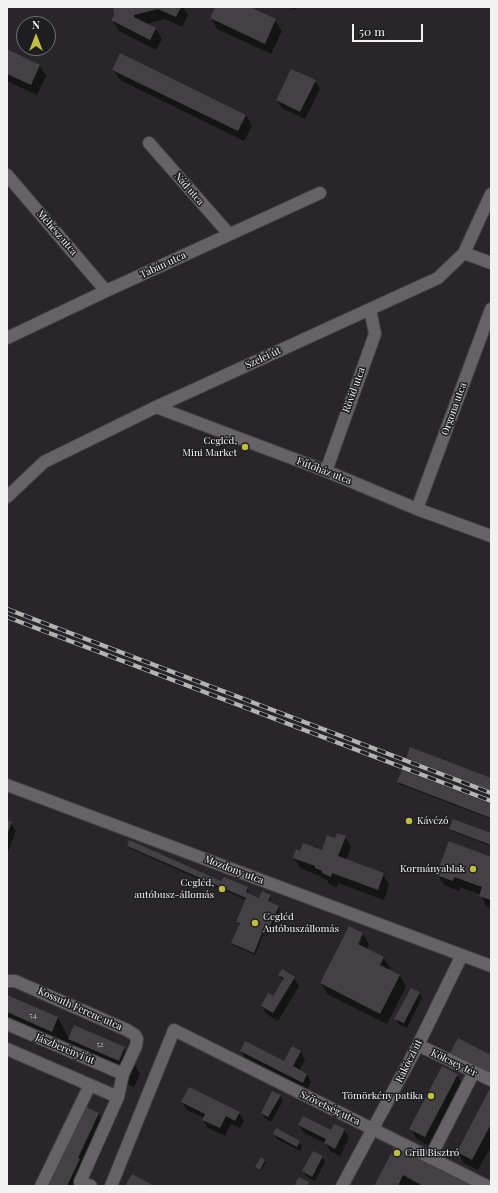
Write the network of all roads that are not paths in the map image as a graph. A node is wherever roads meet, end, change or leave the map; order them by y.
1 (149, 143) dead end
2 (7, 175) edge
3 (320, 193) dead end
4 (491, 194) edge
5 (229, 234) junction
6 (464, 253) junction
7 (491, 263) edge
8 (106, 291) junction
9 (370, 309) junction
10 (491, 309) edge
11 (7, 338) edge
12 (156, 407) junction
13 (326, 471) junction
14 (7, 497) edge
15 (417, 509) junction
16 (491, 536) edge
17 (7, 785) edge
18 (462, 955) junction
19 (491, 966) edge
20 (7, 981) edge
21 (7, 1024) edge
22 (418, 1045) junction
23 (7, 1049) edge
24 (474, 1072) junction
25 (123, 1074) junction
26 (491, 1080) edge
27 (90, 1085) junction
28 (118, 1097) junction
29 (373, 1130) junction
30 (430, 1158) junction
31 (83, 1185) edge
32 (41, 1186) edge
33 (111, 1186) edge
34 (342, 1186) edge
35 (487, 1186) edge

1 - 5 street, Nád utca
2 - 8 street, Méhész utca
3 - 5 street, Tabán utca
4 - 6 street, Szelei út
5 - 8 street, Tabán utca
6 - 7 street
6 - 9 street, Szelei út
8 - 11 street, Tabán utca
9 - 12 street, Szelei út
9 - 13 street, Rövid utca
10 - 15 street, Orgona utca
12 - 13 street, Fűtőház utca
12 - 14 street, Szelei út
13 - 15 street, Fűtőház utca
15 - 16 street, Fűtőház utca
17 - 18 street, Mozdony utca
18 - 19 street
18 - 22 street, Rákóczi út
20 - 25 street, Kossuth Ferenc utca
21 - 25 street, Jászberényi út
22 - 24 street, Kölcsey tér
22 - 29 street, Rákóczi út
23 - 27 street
24 - 26 street, Kölcsey tér
24 - 30 street
25 - 28 street
27 - 28 street
27 - 32 street
28 - 31 street
29 - 30 street, Szövetség utca
29 - 33 street, Szövetség utca
29 - 34 street, Rákóczi út
30 - 35 street, Szövetség utca

